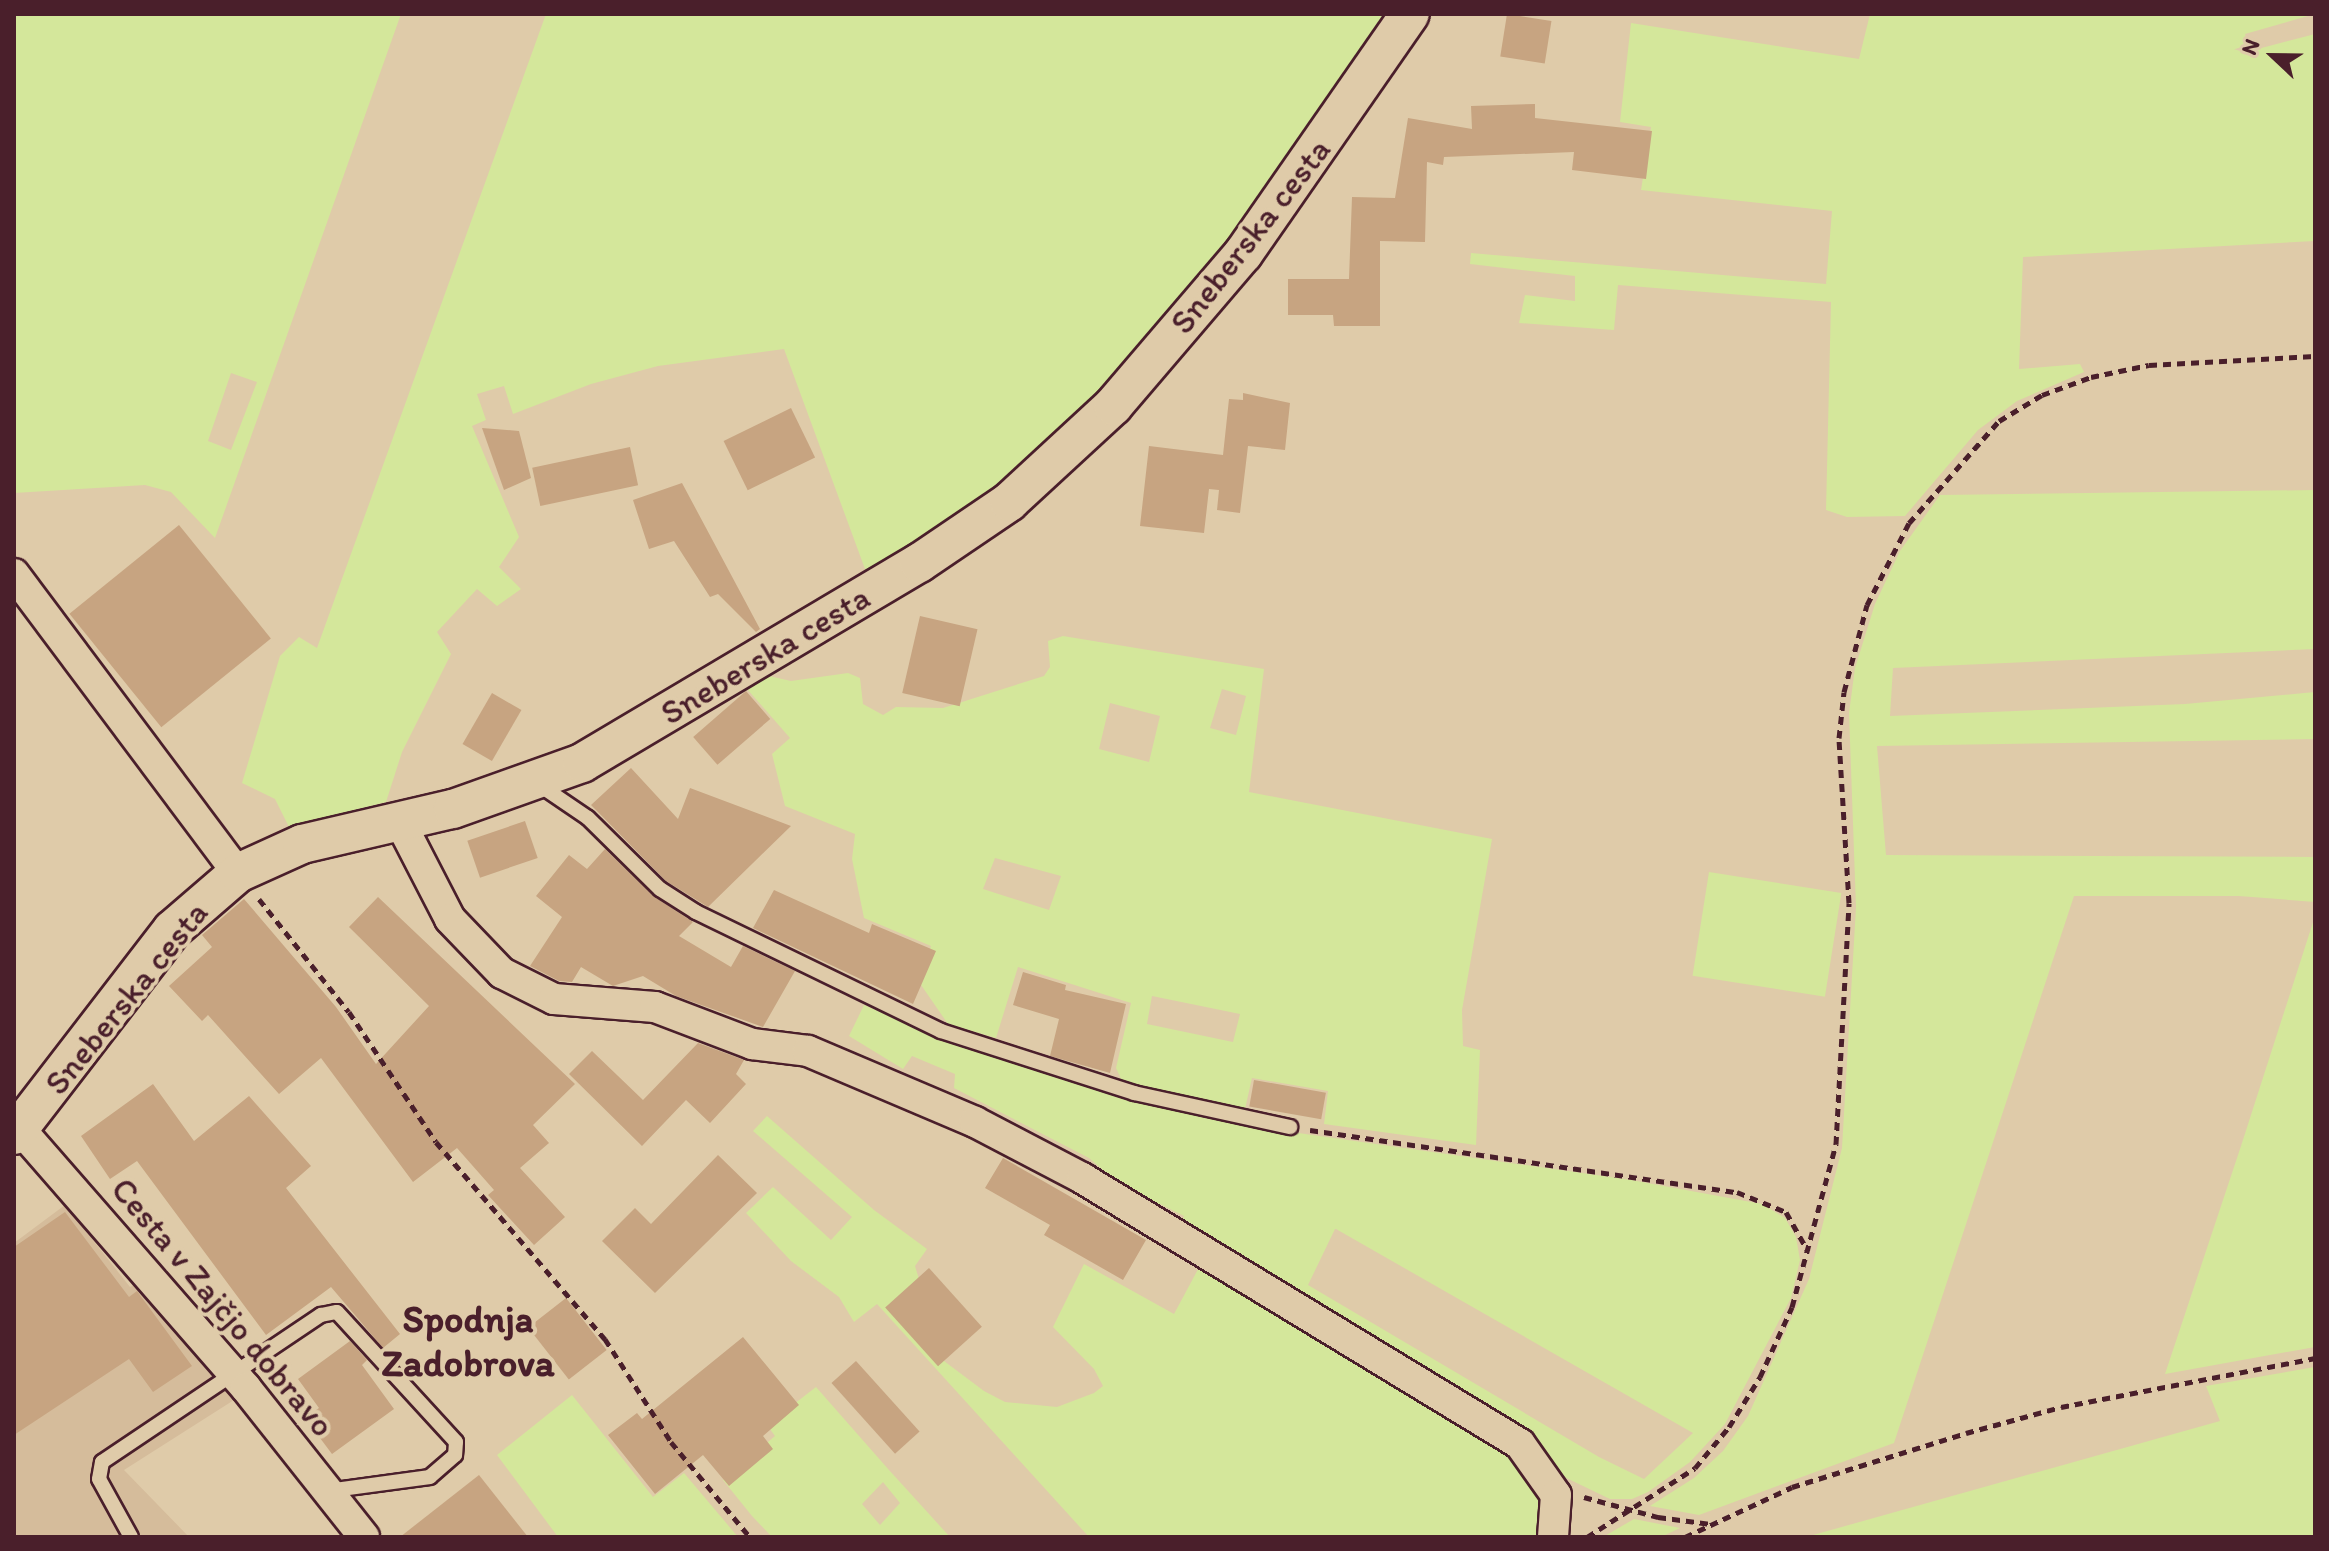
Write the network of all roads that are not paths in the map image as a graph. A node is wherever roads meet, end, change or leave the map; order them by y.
1 (1410, 14) edge
2 (14, 574) edge
3 (536, 783) junction
4 (399, 820) junction
5 (238, 873) junction
6 (1290, 1127) road end
7 (16, 1129) edge
8 (235, 1375) junction
9 (326, 1491) junction
10 (131, 1537) edge
11 (364, 1537) edge
12 (1553, 1537) edge

1 - 3 street, Sneberska cesta
2 - 5 street
3 - 4 street, Sneberska cesta
3 - 6 lane
4 - 5 street, Sneberska cesta
4 - 12 street
5 - 7 street, Sneberska cesta
7 - 8 street, Cesta v Zajčjo dobravo
8 - 9 street, Cesta v Zajčjo dobravo
8 - 9 lane
8 - 10 lane
9 - 11 street, Cesta v Zajčjo dobravo

